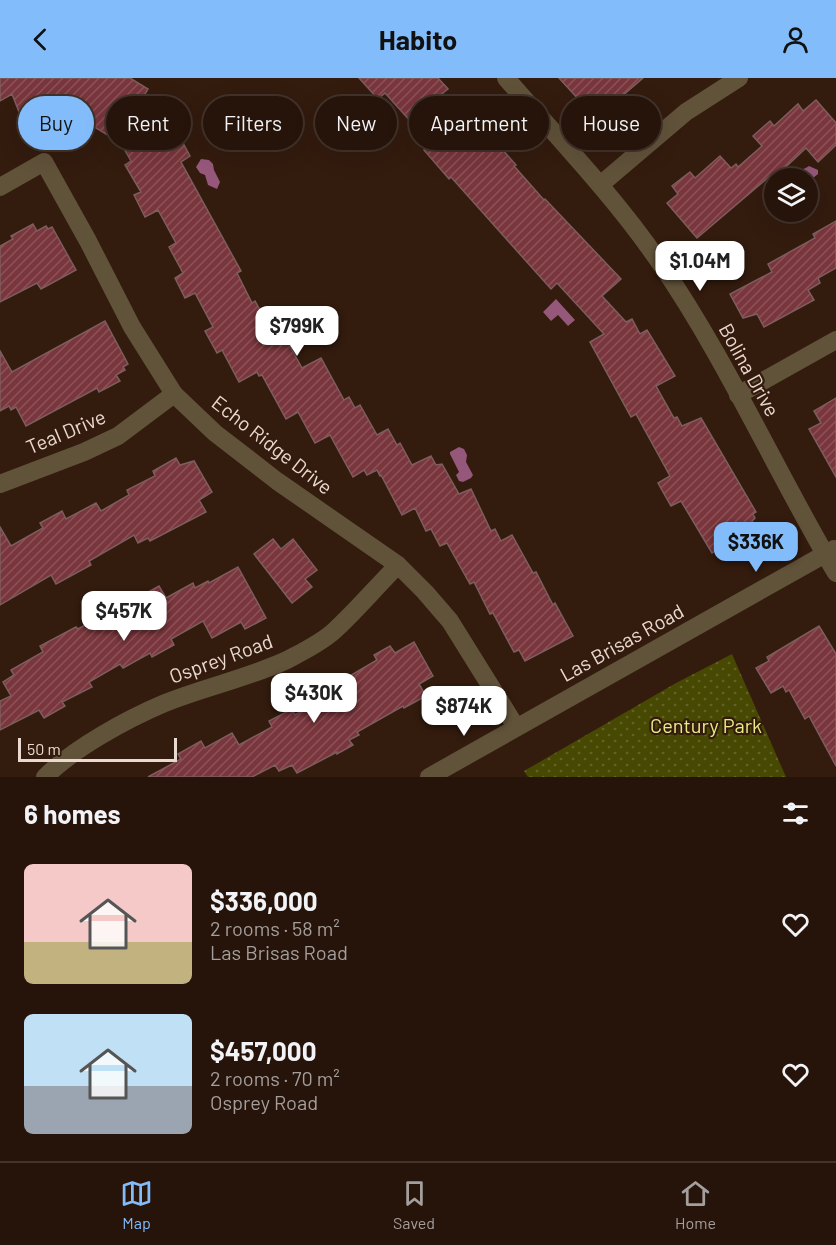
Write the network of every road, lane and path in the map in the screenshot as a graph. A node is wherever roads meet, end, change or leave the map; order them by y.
1 (506, 78) edge
2 (740, 78) edge
3 (600, 185) junction
4 (0, 187) edge
5 (836, 340) edge
6 (174, 394) junction
7 (738, 395) junction
8 (0, 484) edge
9 (831, 551) edge
10 (398, 565) junction
11 (836, 573) edge
12 (516, 727) junction
13 (45, 777) edge
14 (429, 777) edge

1 - 3 street, Bolina Drive
2 - 3 street
3 - 7 street, Bolina Drive
4 - 6 street, Echo Ridge Drive
5 - 7 street
6 - 8 street, Teal Drive
6 - 10 street, Echo Ridge Drive
7 - 9 street, Bolina Drive
9 - 11 street, Bolina Drive
9 - 12 street, Las Brisas Road
10 - 12 street, Echo Ridge Drive
10 - 13 street, Osprey Road
12 - 14 street, Las Brisas Road

